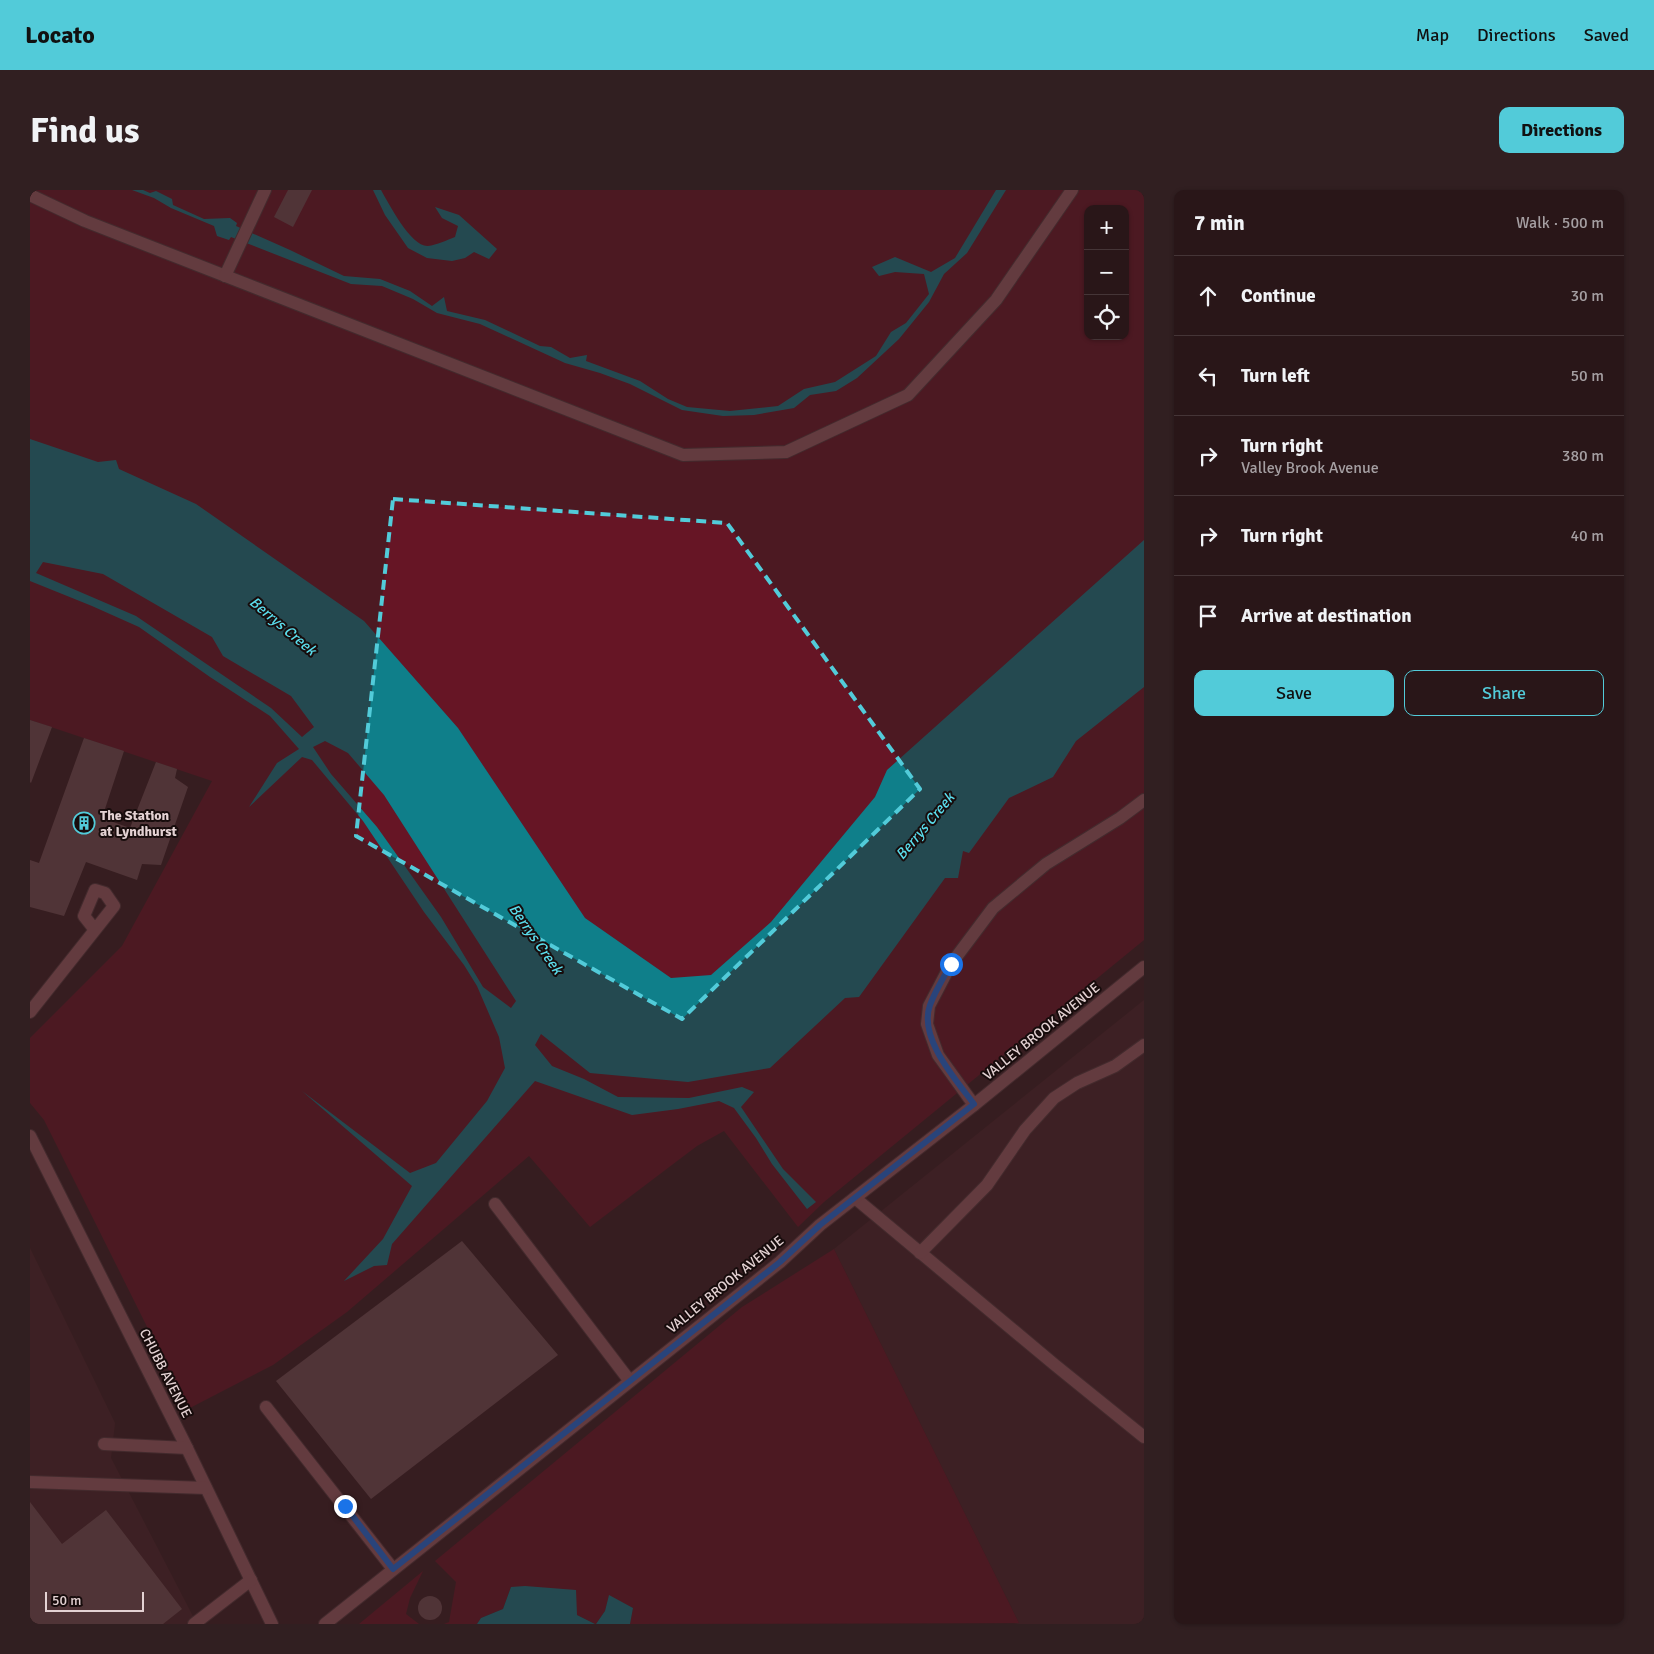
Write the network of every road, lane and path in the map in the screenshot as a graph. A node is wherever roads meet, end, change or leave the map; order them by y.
1 (265, 190) edge
2 (1072, 190) edge
3 (30, 194) edge
4 (224, 276) junction
5 (1144, 800) edge
6 (96, 930) dead end
7 (1144, 968) edge
8 (30, 1012) edge
9 (1144, 1044) edge
10 (974, 1104) junction
11 (30, 1136) edge
12 (855, 1198) junction
13 (494, 1204) dead end
14 (920, 1253) junction
15 (629, 1380) junction
16 (266, 1407) dead end
17 (1144, 1437) edge
18 (104, 1444) dead end
19 (187, 1448) junction
20 (30, 1482) edge
21 (206, 1488) junction
22 (393, 1569) junction
23 (251, 1580) junction
24 (194, 1624) edge
25 (272, 1624) edge
26 (325, 1624) edge

1 - 4 street
2 - 4 street
3 - 4 street
5 - 10 street
6 - 8 street
7 - 10 street, VALLEY BROOK AVENUE
9 - 14 street
10 - 12 street, VALLEY BROOK AVENUE
11 - 19 street, CHUBB AVENUE
12 - 14 street
12 - 15 street, VALLEY BROOK AVENUE
13 - 15 street
14 - 17 street
15 - 22 street, VALLEY BROOK AVENUE
16 - 22 street
18 - 19 street
19 - 21 street, CHUBB AVENUE
20 - 21 street
21 - 23 street, CHUBB AVENUE
22 - 26 street, VALLEY BROOK AVENUE
23 - 24 street
23 - 25 street, CHUBB AVENUE

